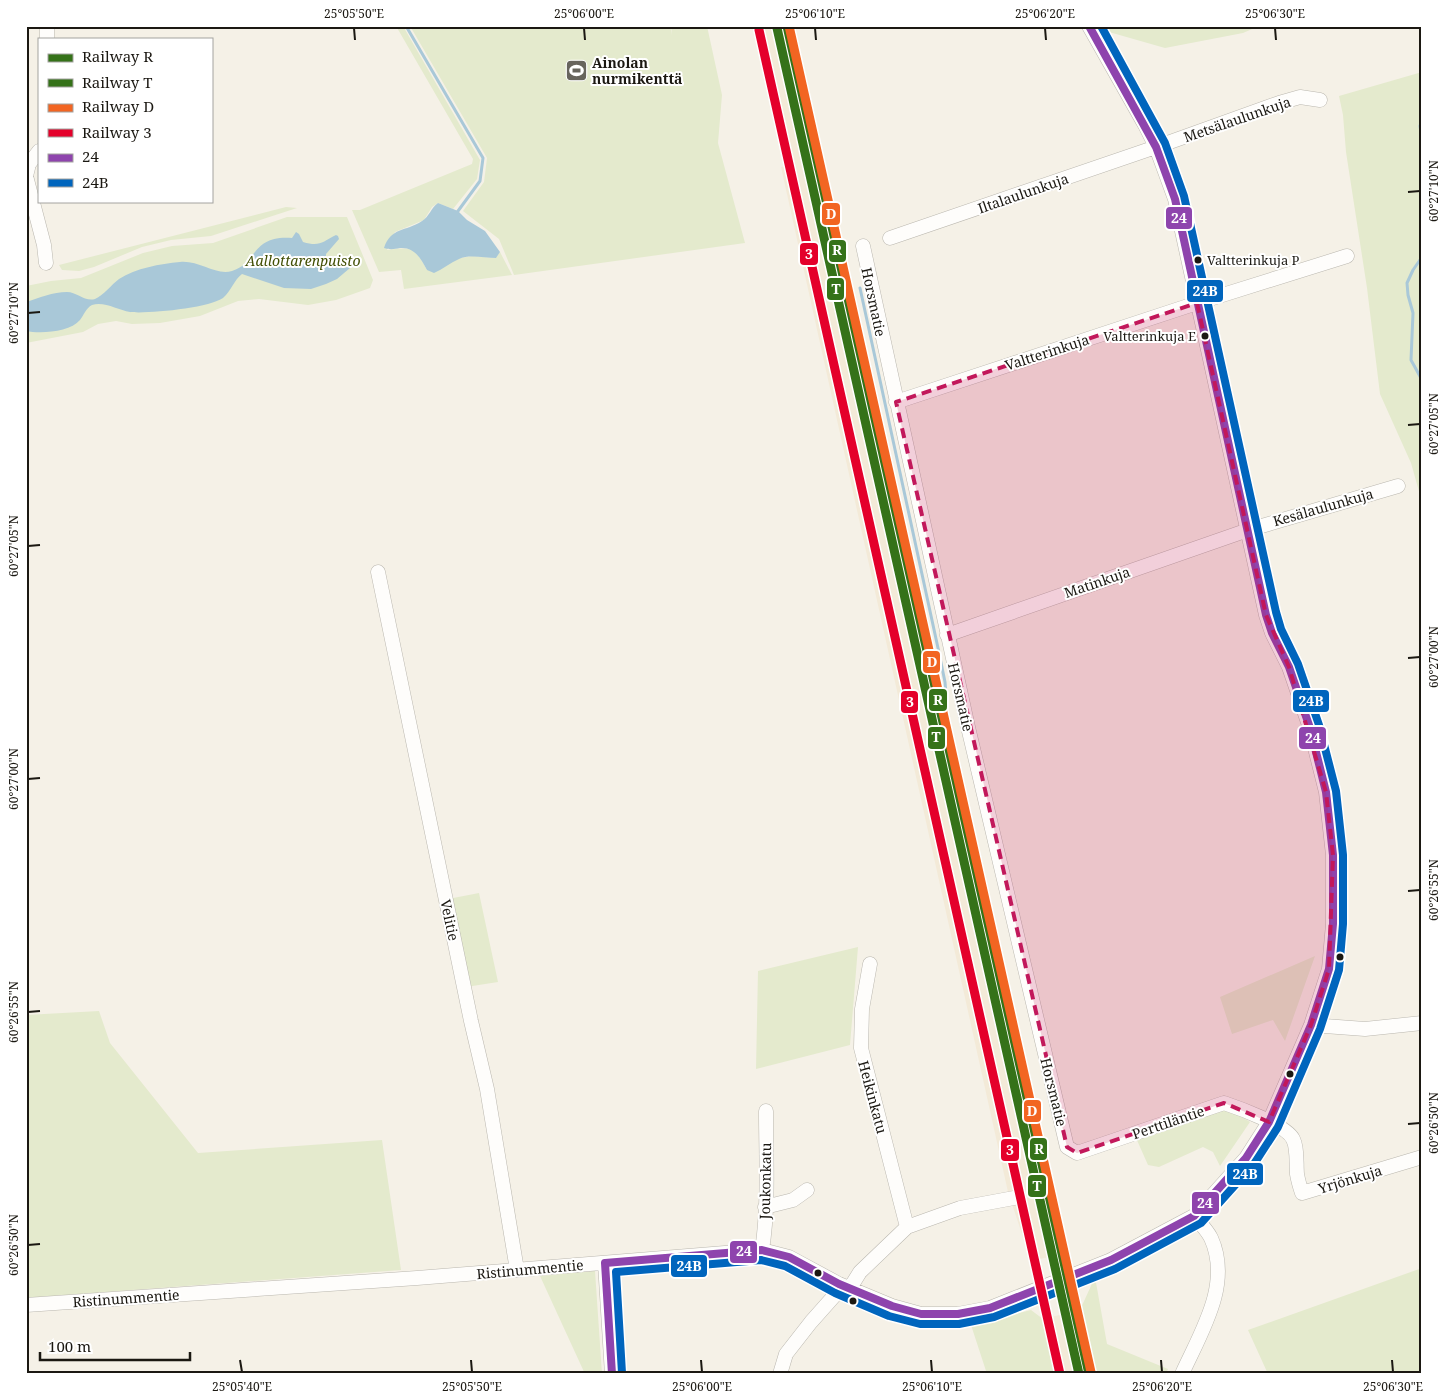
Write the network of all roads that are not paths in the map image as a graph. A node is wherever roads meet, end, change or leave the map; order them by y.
1 (1089, 26) edge
2 (1320, 100) dead end
3 (1156, 147) junction
4 (38, 152) edge
5 (890, 238) dead end
6 (863, 246) dead end
7 (1347, 256) dead end
8 (46, 263) dead end
9 (1197, 303) junction
10 (896, 402) junction
11 (1398, 486) dead end
12 (1248, 530) junction
13 (378, 572) dead end
14 (947, 635) junction
15 (870, 964) dead end
16 (1422, 1024) edge
17 (1311, 1025) junction
18 (766, 1111) dead end
19 (1269, 1122) junction
20 (1067, 1147) joint
21 (1422, 1157) edge
22 (807, 1190) dead end
23 (1014, 1198) dead end
24 (765, 1207) junction
25 (1194, 1216) junction
26 (907, 1227) junction
27 (762, 1250) junction
28 (606, 1263) junction
29 (517, 1270) junction
30 (850, 1288) junction
31 (835, 1295) dead end
32 (26, 1305) edge
33 (612, 1374) edge
34 (780, 1374) edge
35 (1182, 1374) edge

1 - 3 street, Ristinummentie
2 - 3 street, Metsälaulunkuja
3 - 5 street, Iltalaulunkuja
3 - 9 street, Ristinummentie
4 - 8 street
6 - 10 street, Horsmatie
7 - 9 street, Valtterinkuja
9 - 10 street, Valtterinkuja
9 - 12 street, Ristinummentie
10 - 14 street, Horsmatie
11 - 12 street, Kesälaulunkuja
12 - 14 street, Matinkuja
12 - 17 street, Ristinummentie
13 - 29 street, Velitie
14 - 20 street, Horsmatie
15 - 26 street, Heikinkatu
16 - 17 street
17 - 19 street, Ristinummentie
18 - 24 street, Joukonkatu
19 - 20 street, Perttiläntie
19 - 21 street, Yrjönkuja
19 - 25 street, Ristinummentie
22 - 24 street
23 - 26 street
24 - 27 street, Joukonkatu
25 - 30 street, Ristinummentie
25 - 35 street
26 - 30 street
27 - 28 street, Ristinummentie
27 - 30 street, Ristinummentie
28 - 29 street, Ristinummentie
28 - 33 street
29 - 32 street, Ristinummentie
31 - 34 street

